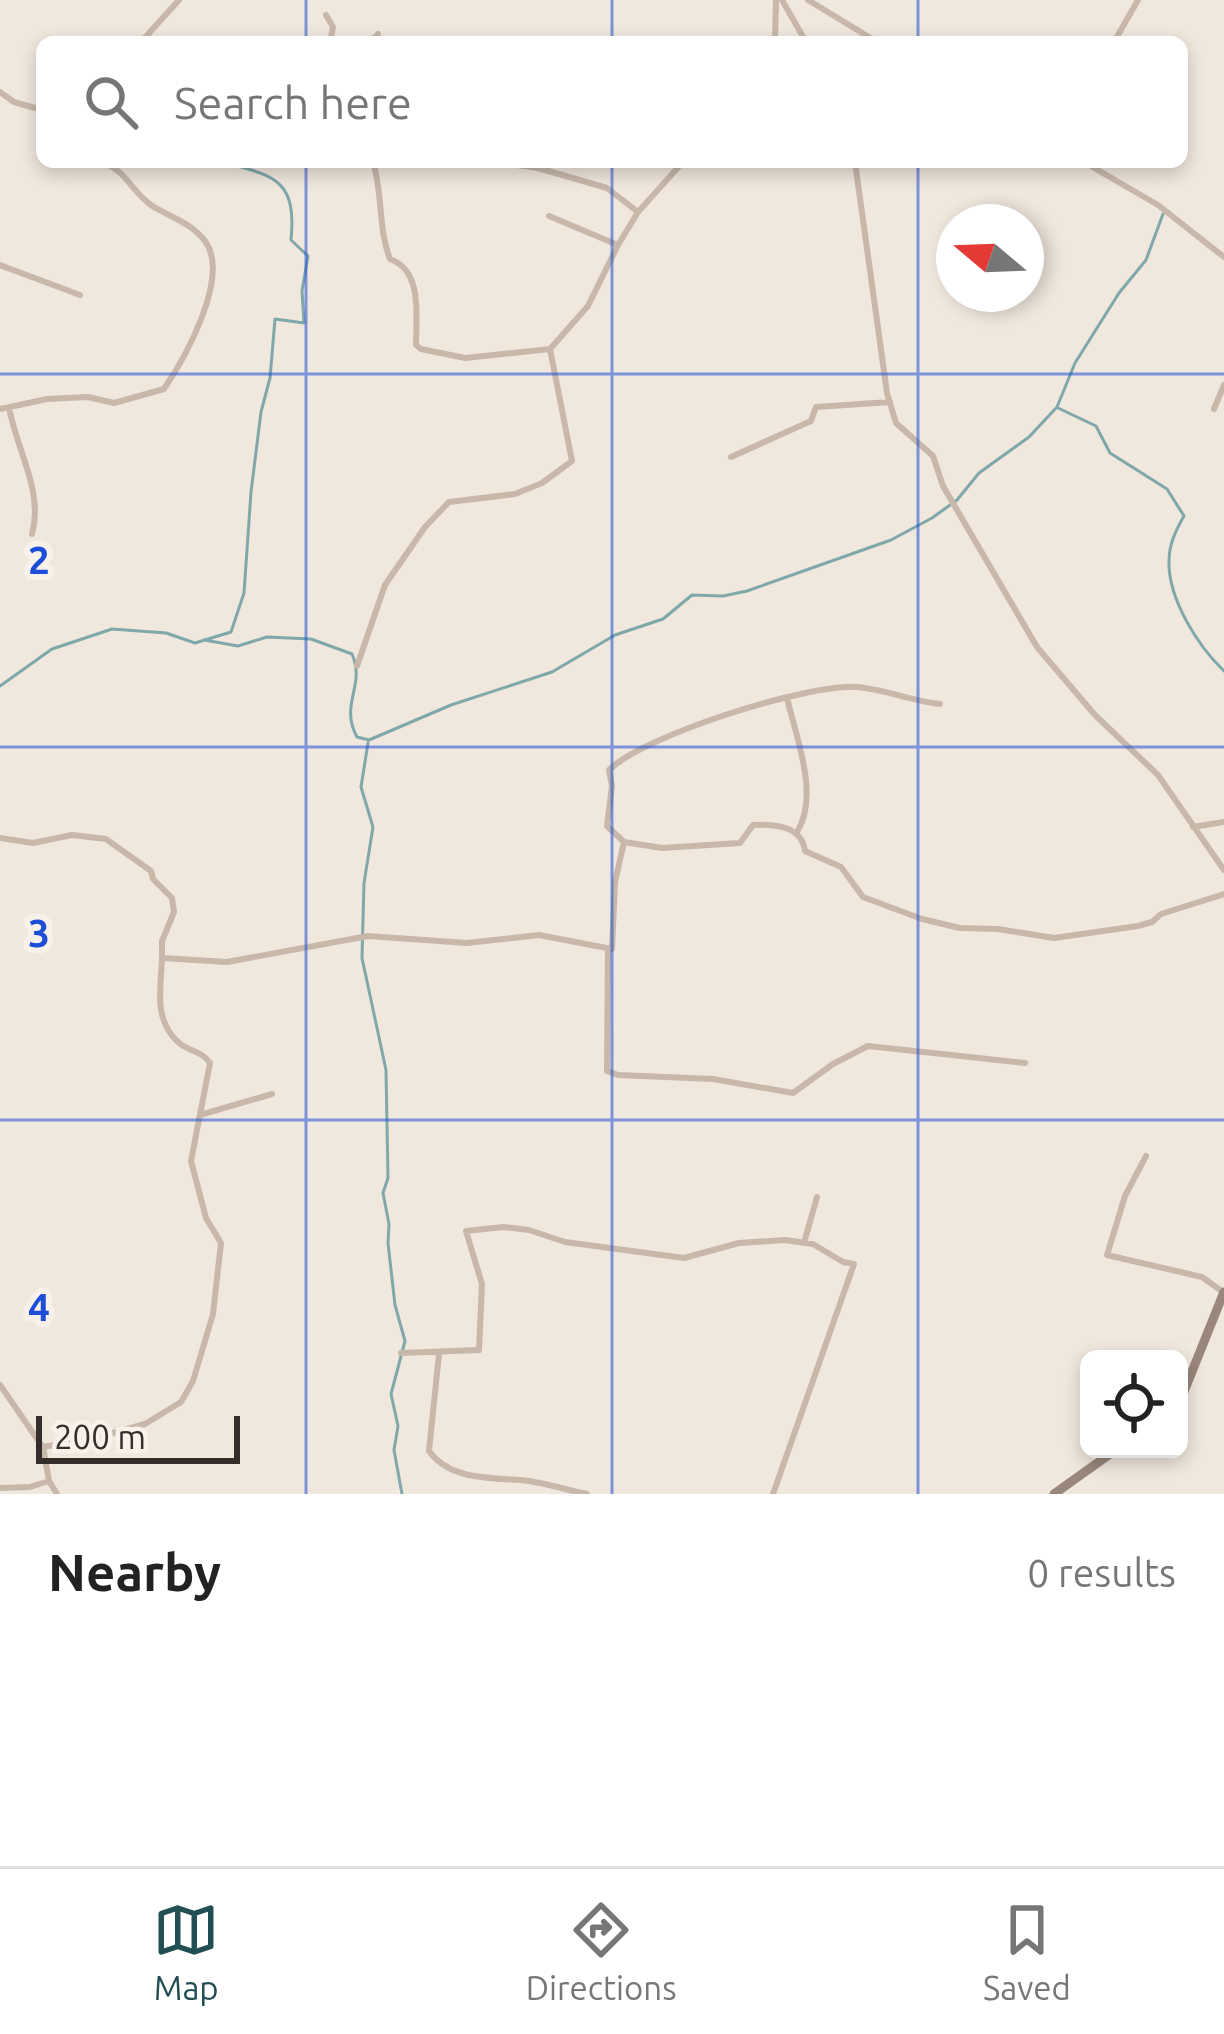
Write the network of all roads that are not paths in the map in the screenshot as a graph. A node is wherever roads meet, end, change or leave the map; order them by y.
1 (179, 0) edge
2 (779, 0) edge
3 (808, 0) edge
4 (1138, 0) edge
5 (326, 15) dead end
6 (146, 36) edge
7 (331, 36) edge
8 (776, 36) edge
9 (802, 36) edge
10 (868, 36) edge
11 (1117, 36) edge
12 (0, 92) edge
13 (36, 107) edge
14 (117, 168) edge
15 (375, 168) edge
16 (530, 168) edge
17 (678, 168) edge
18 (857, 168) edge
19 (1094, 168) edge
20 (638, 212) junction
21 (549, 216) dead end
22 (618, 244) junction
23 (1224, 256) edge
24 (0, 266) edge
25 (80, 295) dead end
26 (550, 349) junction
27 (1224, 385) edge
28 (890, 402) junction
29 (4, 408) edge
30 (1214, 409) dead end
31 (731, 457) dead end
32 (32, 534) dead end
33 (357, 666) dead end
34 (788, 698) junction
35 (940, 704) dead end
36 (1224, 822) edge
37 (1193, 827) junction
38 (797, 832) junction
39 (0, 838) edge
40 (624, 842) junction
41 (1224, 870) edge
42 (1224, 894) edge
43 (608, 949) junction
44 (162, 958) junction
45 (1025, 1063) dead end
46 (272, 1094) dead end
47 (200, 1115) junction
48 (1146, 1156) dead end
49 (817, 1197) dead end
50 (804, 1243) junction
51 (1224, 1292) edge
52 (401, 1353) dead end
53 (439, 1354) junction
54 (1188, 1382) edge
55 (0, 1385) edge
56 (43, 1447) junction
57 (1104, 1458) edge
58 (49, 1481) junction
59 (0, 1488) edge
60 (56, 1494) edge
61 (587, 1494) edge
62 (773, 1494) edge
63 (1054, 1494) edge

1 - 6 street
2 - 8 street
2 - 9 street
3 - 10 street
4 - 11 street
5 - 7 street
12 - 13 street
14 - 29 street
15 - 26 street
16 - 20 street
17 - 20 street
18 - 28 street
19 - 23 street
20 - 22 street
21 - 22 street
22 - 26 street
24 - 25 street
26 - 33 street
27 - 30 street
28 - 31 street
28 - 37 street
29 - 32 street
34 - 35 street
34 - 38 street
34 - 40 street
36 - 37 street
37 - 41 street
38 - 40 street
38 - 42 street
39 - 44 street
40 - 43 street
43 - 44 street
43 - 45 street
44 - 47 street
46 - 47 street
47 - 56 street
48 - 51 street
49 - 50 street
50 - 53 street
50 - 62 street
51 - 54 main road
52 - 53 street
53 - 61 street
55 - 56 street
56 - 58 street
57 - 63 main road
58 - 59 street
58 - 60 street

